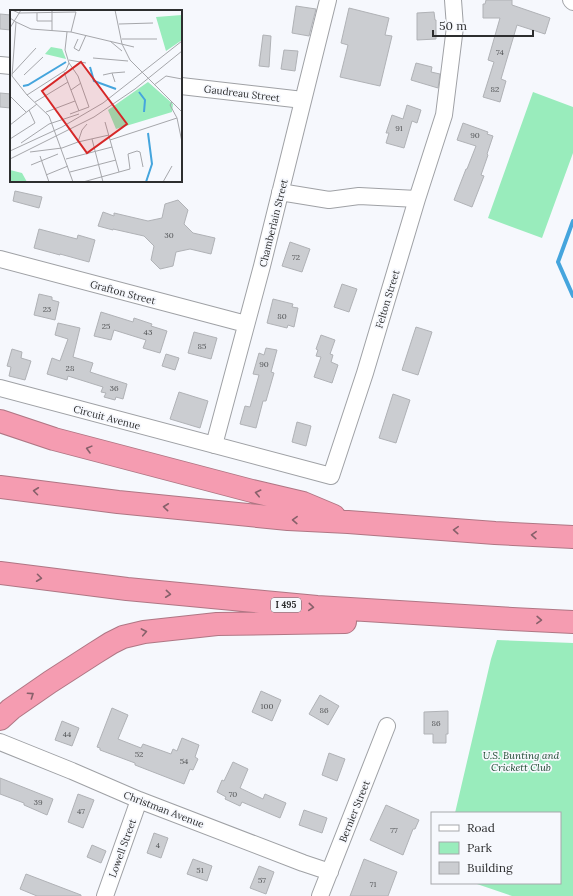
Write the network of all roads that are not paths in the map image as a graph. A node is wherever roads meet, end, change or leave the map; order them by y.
1 (328, 0) edge
2 (453, 0) edge
3 (571, 0) edge
4 (573, 2) edge
5 (0, 65) edge
6 (10, 66) edge
7 (182, 86) edge
8 (303, 100) junction
9 (280, 192) junction
10 (417, 199) junction
11 (0, 259) edge
12 (246, 324) junction
13 (0, 388) edge
14 (0, 421) edge
15 (214, 445) junction
16 (0, 487) edge
17 (348, 522) junction
18 (573, 537) edge
19 (0, 573) edge
20 (512, 619) junction
21 (573, 622) edge
22 (0, 719) edge
23 (387, 726) dead end
24 (0, 742) edge
25 (139, 800) junction
26 (330, 872) junction
27 (105, 896) edge
28 (320, 896) edge

1 - 8 street, Chamberlain Street
2 - 10 street, Felton Street
3 - 4 street
5 - 6 street
7 - 8 street, Gaudreau Street
8 - 9 street, Chamberlain Street
9 - 10 street
9 - 12 street, Chamberlain Street
10 - 15 street, Felton Street
11 - 12 street, Grafton Street
12 - 15 street, Chamberlain Street
13 - 15 street, Circuit Avenue
17 -> 14 highway
17 -> 16 highway
18 -> 17 highway
19 -> 20 highway, I 495
20 -> 21 highway, I 495
22 -> 20 highway
23 - 26 street, Bernier Street
24 - 25 street, Christman Avenue
25 - 26 street, Christman Avenue
25 - 27 street, Lowell Street
26 - 28 street, Bernier Street

